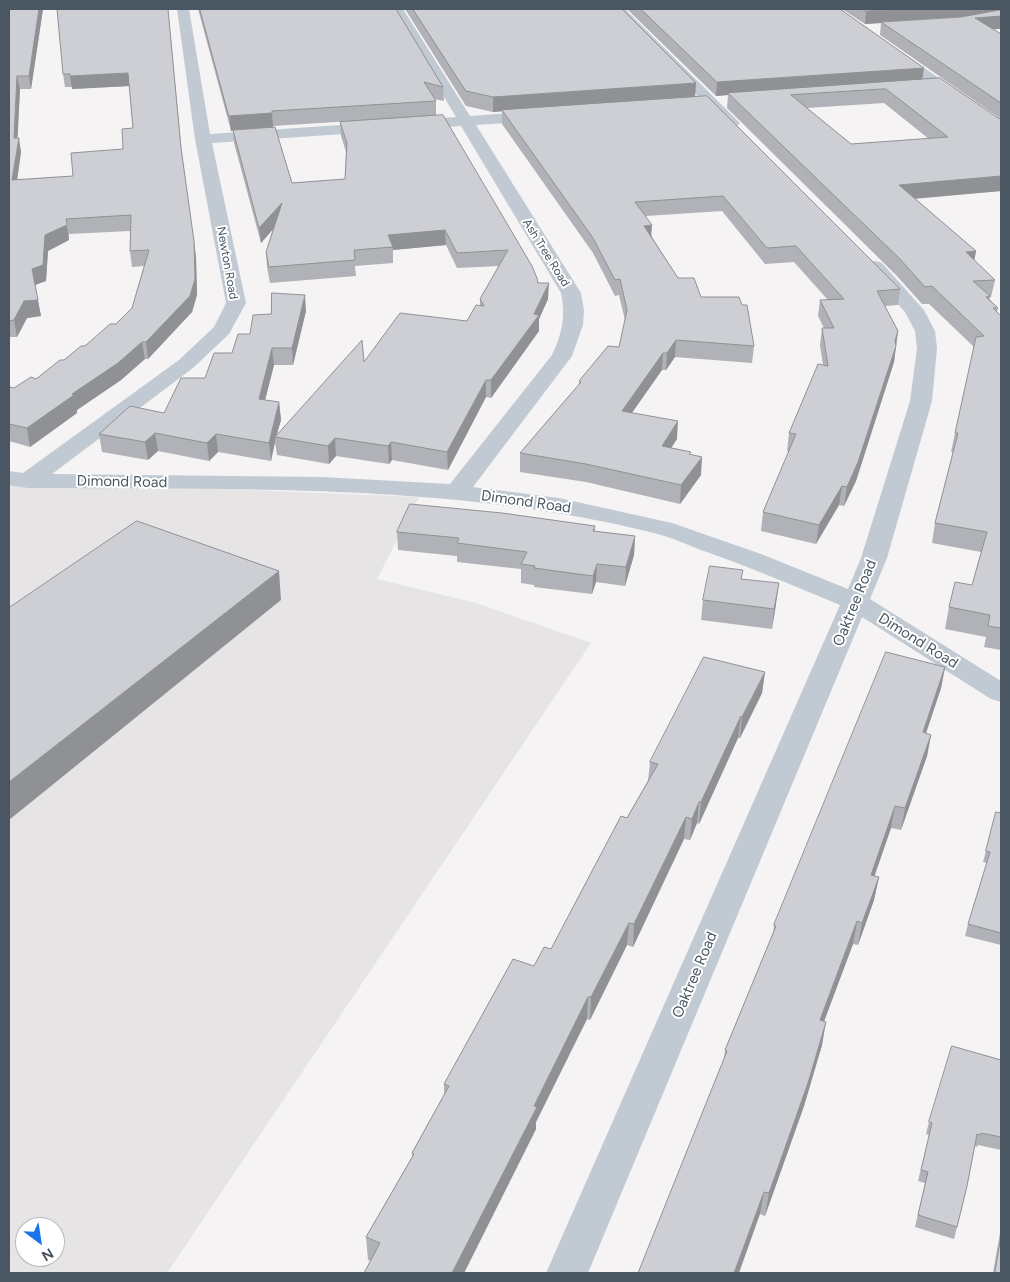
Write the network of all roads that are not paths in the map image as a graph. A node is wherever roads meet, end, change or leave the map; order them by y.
1 (183, 9) edge
2 (397, 9) edge
3 (618, 9) edge
4 (831, 9) edge
5 (882, 29) edge
6 (863, 30) junction
7 (940, 86) junction
8 (920, 88) edge
9 (551, 115) edge
10 (464, 121) junction
11 (1001, 128) edge
12 (747, 138) edge
13 (203, 139) junction
14 (861, 253) edge
15 (18, 480) edge
16 (457, 492) junction
17 (856, 602) junction
18 (1001, 693) edge
19 (567, 1273) edge

1 - 13 street, Newton Road
2 - 10 street, Ash Tree Road
3 - 12 street
4 - 6 street
5 - 6 street
6 - 7 street
7 - 8 street
7 - 11 street
9 - 10 street
10 - 13 street
10 - 16 street, Ash Tree Road
13 - 15 street, Newton Road
14 - 17 street, Oaktree Road
15 - 16 street, Dimond Road
16 - 17 street, Dimond Road
17 - 18 street, Dimond Road
17 - 19 street, Oaktree Road

